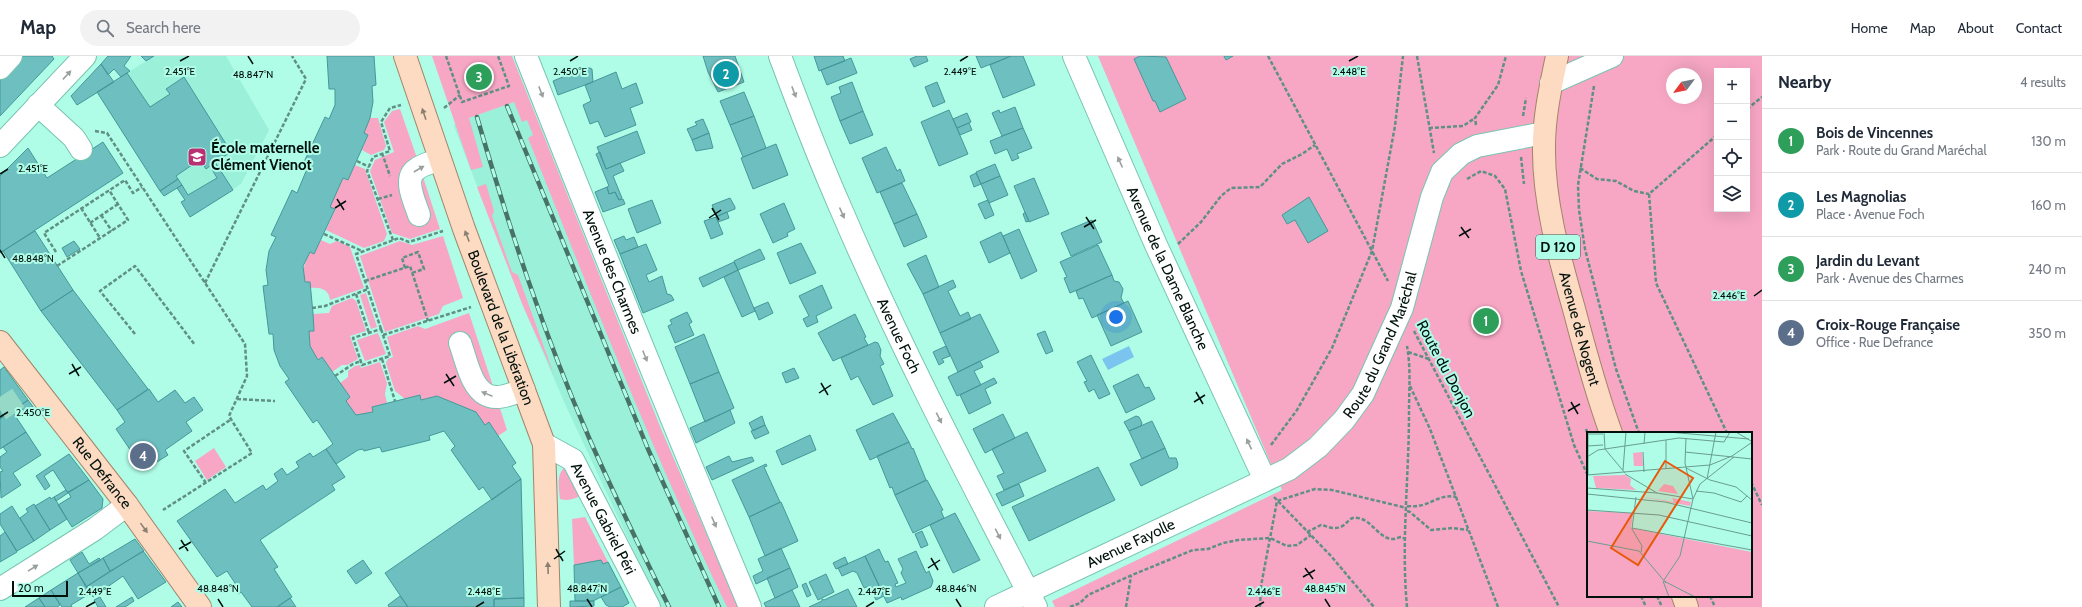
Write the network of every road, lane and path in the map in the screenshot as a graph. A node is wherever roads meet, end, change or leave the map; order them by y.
1 (11, 56) edge
2 (85, 56) edge
3 (292, 56) edge
4 (405, 56) edge
5 (446, 56) edge
6 (498, 56) edge
7 (526, 56) edge
8 (780, 56) edge
9 (1074, 56) edge
10 (1268, 56) edge
11 (1403, 56) edge
12 (1417, 56) edge
13 (1506, 56) edge
14 (1557, 56) edge
15 (1606, 59) edge
16 (0, 68) edge
17 (1551, 83) junction
18 (460, 95) junction
19 (1762, 97) edge
20 (403, 105) dead end
21 (38, 106) junction
22 (1750, 107) edge
23 (442, 110) dead end
24 (1475, 118) junction
25 (1429, 128) junction
26 (1476, 130) dead end
27 (1544, 133) junction
28 (1714, 138) edge
29 (86, 140) joint
30 (1315, 145) junction
31 (0, 146) edge
32 (440, 160) junction
33 (357, 161) dead end
34 (369, 167) junction
35 (1580, 168) junction
36 (1442, 172) junction
37 (1464, 182) dead end
38 (142, 187) junction
39 (109, 190) junction
40 (1649, 194) junction
41 (118, 204) junction
42 (81, 208) junction
43 (102, 215) junction
44 (419, 215) dead end
45 (90, 223) junction
46 (112, 231) junction
47 (442, 232) dead end
48 (324, 234) dead end
49 (100, 238) junction
50 (393, 240) junction
51 (1176, 246) dead end
52 (363, 251) junction
53 (1372, 251) junction
54 (56, 252) dead end
55 (57, 266) dead end
56 (405, 268) junction
57 (412, 273) junction
58 (365, 281) junction
59 (205, 284) junction
60 (368, 289) junction
61 (356, 294) junction
62 (312, 308) dead end
63 (471, 308) dead end
64 (1402, 308) junction
65 (428, 320) junction
66 (381, 329) junction
67 (369, 333) junction
68 (135, 334) dead end
69 (383, 335) junction
70 (0, 342) edge
71 (460, 342) dead end
72 (195, 345) dead end
73 (1408, 352) dead end
74 (382, 359) junction
75 (1429, 359) junction
76 (361, 361) junction
77 (335, 376) dead end
78 (524, 390) junction
79 (237, 399) junction
80 (275, 401) dead end
81 (395, 401) dead end
82 (230, 420) junction
83 (1611, 432) edge
84 (1640, 432) edge
85 (1727, 432) edge
86 (544, 444) junction
87 (1267, 447) dead end
88 (1587, 474) edge
89 (1265, 480) junction
90 (206, 483) junction
91 (1752, 484) edge
92 (1456, 497) junction
93 (1277, 501) junction
94 (127, 505) junction
95 (1762, 505) edge
96 (1407, 508) junction
97 (163, 510) dead end
98 (1468, 530) junction
99 (1307, 532) junction
100 (1311, 535) junction
101 (1270, 538) junction
102 (1406, 539) junction
103 (1132, 575) junction
104 (0, 589) edge
105 (1642, 597) edge
106 (1657, 597) edge
107 (1683, 597) edge
108 (1710, 597) edge
109 (1032, 599) edge
110 (200, 607) edge
111 (549, 607) edge
112 (649, 607) edge
113 (750, 607) edge
114 (996, 607) edge
115 (1070, 607) edge
116 (1126, 607) edge
117 (1260, 607) edge
118 (1374, 607) edge
119 (1407, 607) edge
120 (1498, 607) edge
121 (1559, 607) edge
122 (1646, 607) edge
123 (1662, 607) edge
124 (1688, 607) edge
125 (1715, 607) edge

1 - 16 street
21 -> 2 street
3 - 59 path
32 -> 4 main road, Boulevard de la Libération
5 - 18 path
6 - 18 path
7 -> 113 street, Avenue des Charmes
8 -> 109 street, Avenue Foch
89 -> 9 street, Avenue de la Dame Blanche
10 - 30 path, Route du Donjon
11 - 53 path
12 - 25 path
13 - 24 path
14 - 17 main road, Avenue de Nogent / D 120
15 - 17 street
15 - 35 path
17 - 27 main road, Avenue de Nogent / D 120
18 - 23 path
19 - 22 path
20 - 34 path
21 - 29 street
21 - 31 street
24 - 25 path
24 - 26 path
25 - 36 path
27 - 36 street, Route du Grand Maréchal
27 - 83 main road, Avenue de Nogent / D 120
28 - 40 path
29 - 38 path
30 - 51 path
30 - 53 path, Route du Donjon
44 -> 32 street
78 -> 32 main road, Boulevard de la Libération
33 - 34 path
34 - 50 path
35 - 40 path
35 - 84 path
36 - 64 street, Route du Grand Maréchal
37 - 88 path
38 - 39 path
38 - 59 path
39 - 41 path
39 - 42 path
40 - 85 path
41 - 43 path
41 - 46 path
42 - 45 path
42 - 54 path
43 - 45 path
43 - 46 path
45 - 49 path
46 - 49 path
47 - 50 path
48 - 52 path
49 - 55 path
50 - 52 path
52 - 58 path
53 - 64 path, Route du Donjon
53 - 87 path
56 - 57 path
56 - 57 path
56 - 58 path
57 - 65 path
58 - 60 path
59 - 79 path
60 - 61 path
60 - 66 path
61 - 62 path
61 - 67 path
63 - 65 path
64 - 75 path, Route du Donjon
64 - 89 street, Route du Grand Maréchal
65 - 69 path
66 - 67 path
66 - 69 path
67 - 76 path
68 - 72 path
69 - 74 path
70 - 94 main road, Rue Defrance
78 -> 71 street
73 - 75 path
74 - 76 path
74 - 81 path
75 - 121 path, Route du Donjon
76 - 77 path
78 - 86 main road, Boulevard de la Libération
79 - 80 path
79 - 82 path
82 - 90 path
82 - 90 path
111 -> 86 main road, Boulevard de la Libération
86 - 112 street, Avenue Gabriel Péri
89 - 93 path
89 - 109 street, Avenue Fayolle
90 - 97 path
91 - 95 path
92 - 96 path
92 - 96 path
92 - 98 path
93 - 96 path
93 - 99 path
93 - 101 path
104 -> 94 street
94 -> 110 main road, Rue Defrance
96 - 98 path
96 - 102 path
98 - 120 path
99 - 100 path
99 - 102 path
100 - 101 path
100 - 118 path
101 - 103 path
101 - 117 path
102 - 119 path
103 - 115 path
103 - 116 path
105 - 122 path
106 - 123 path
107 - 124 main road
108 - 125 path
109 - 114 street, Avenue Fayolle

